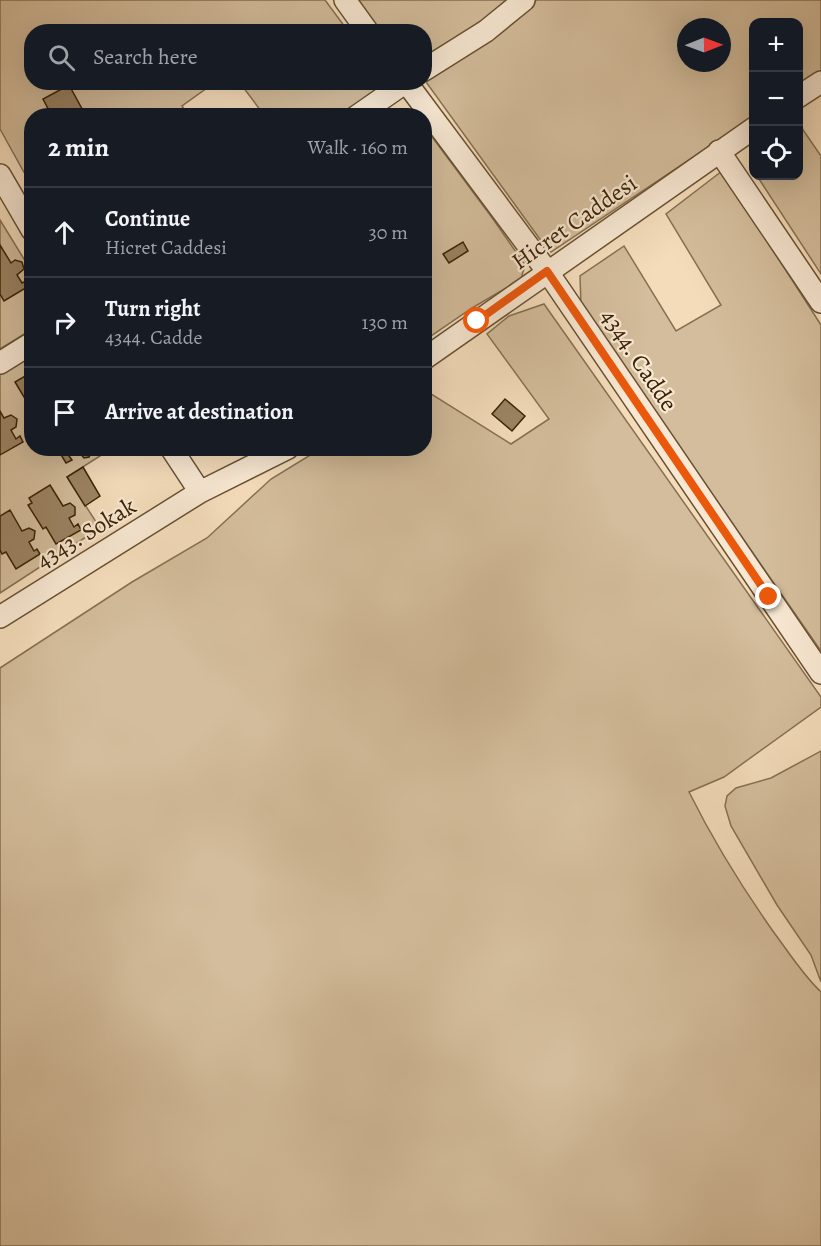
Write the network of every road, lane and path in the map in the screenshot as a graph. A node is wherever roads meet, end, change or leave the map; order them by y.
1 (345, 0) edge
2 (524, 0) edge
3 (362, 24) edge
4 (432, 65) edge
5 (821, 82) edge
6 (394, 90) edge
7 (412, 90) edge
8 (803, 94) edge
9 (369, 108) edge
10 (425, 108) edge
11 (432, 117) edge
12 (749, 131) edge
13 (719, 151) junction
14 (0, 175) edge
15 (24, 216) edge
16 (547, 271) junction
17 (821, 302) edge
18 (24, 348) edge
19 (432, 353) edge
20 (0, 363) edge
21 (176, 456) edge
22 (272, 456) edge
23 (200, 492) junction
24 (0, 617) edge
25 (821, 673) edge

1 - 3 street
2 - 4 street
5 - 8 street
6 - 9 street
7 - 10 street, 4344. Cadde
11 - 16 street, 4344. Cadde
12 - 13 street, Hicret Caddesi
13 - 16 street, Hicret Caddesi
13 - 17 street
14 - 15 street
16 - 19 street, Hicret Caddesi
16 - 25 street, 4344. Cadde
18 - 20 street
21 - 23 street
22 - 23 street
23 - 24 street, 4343. Sokak

